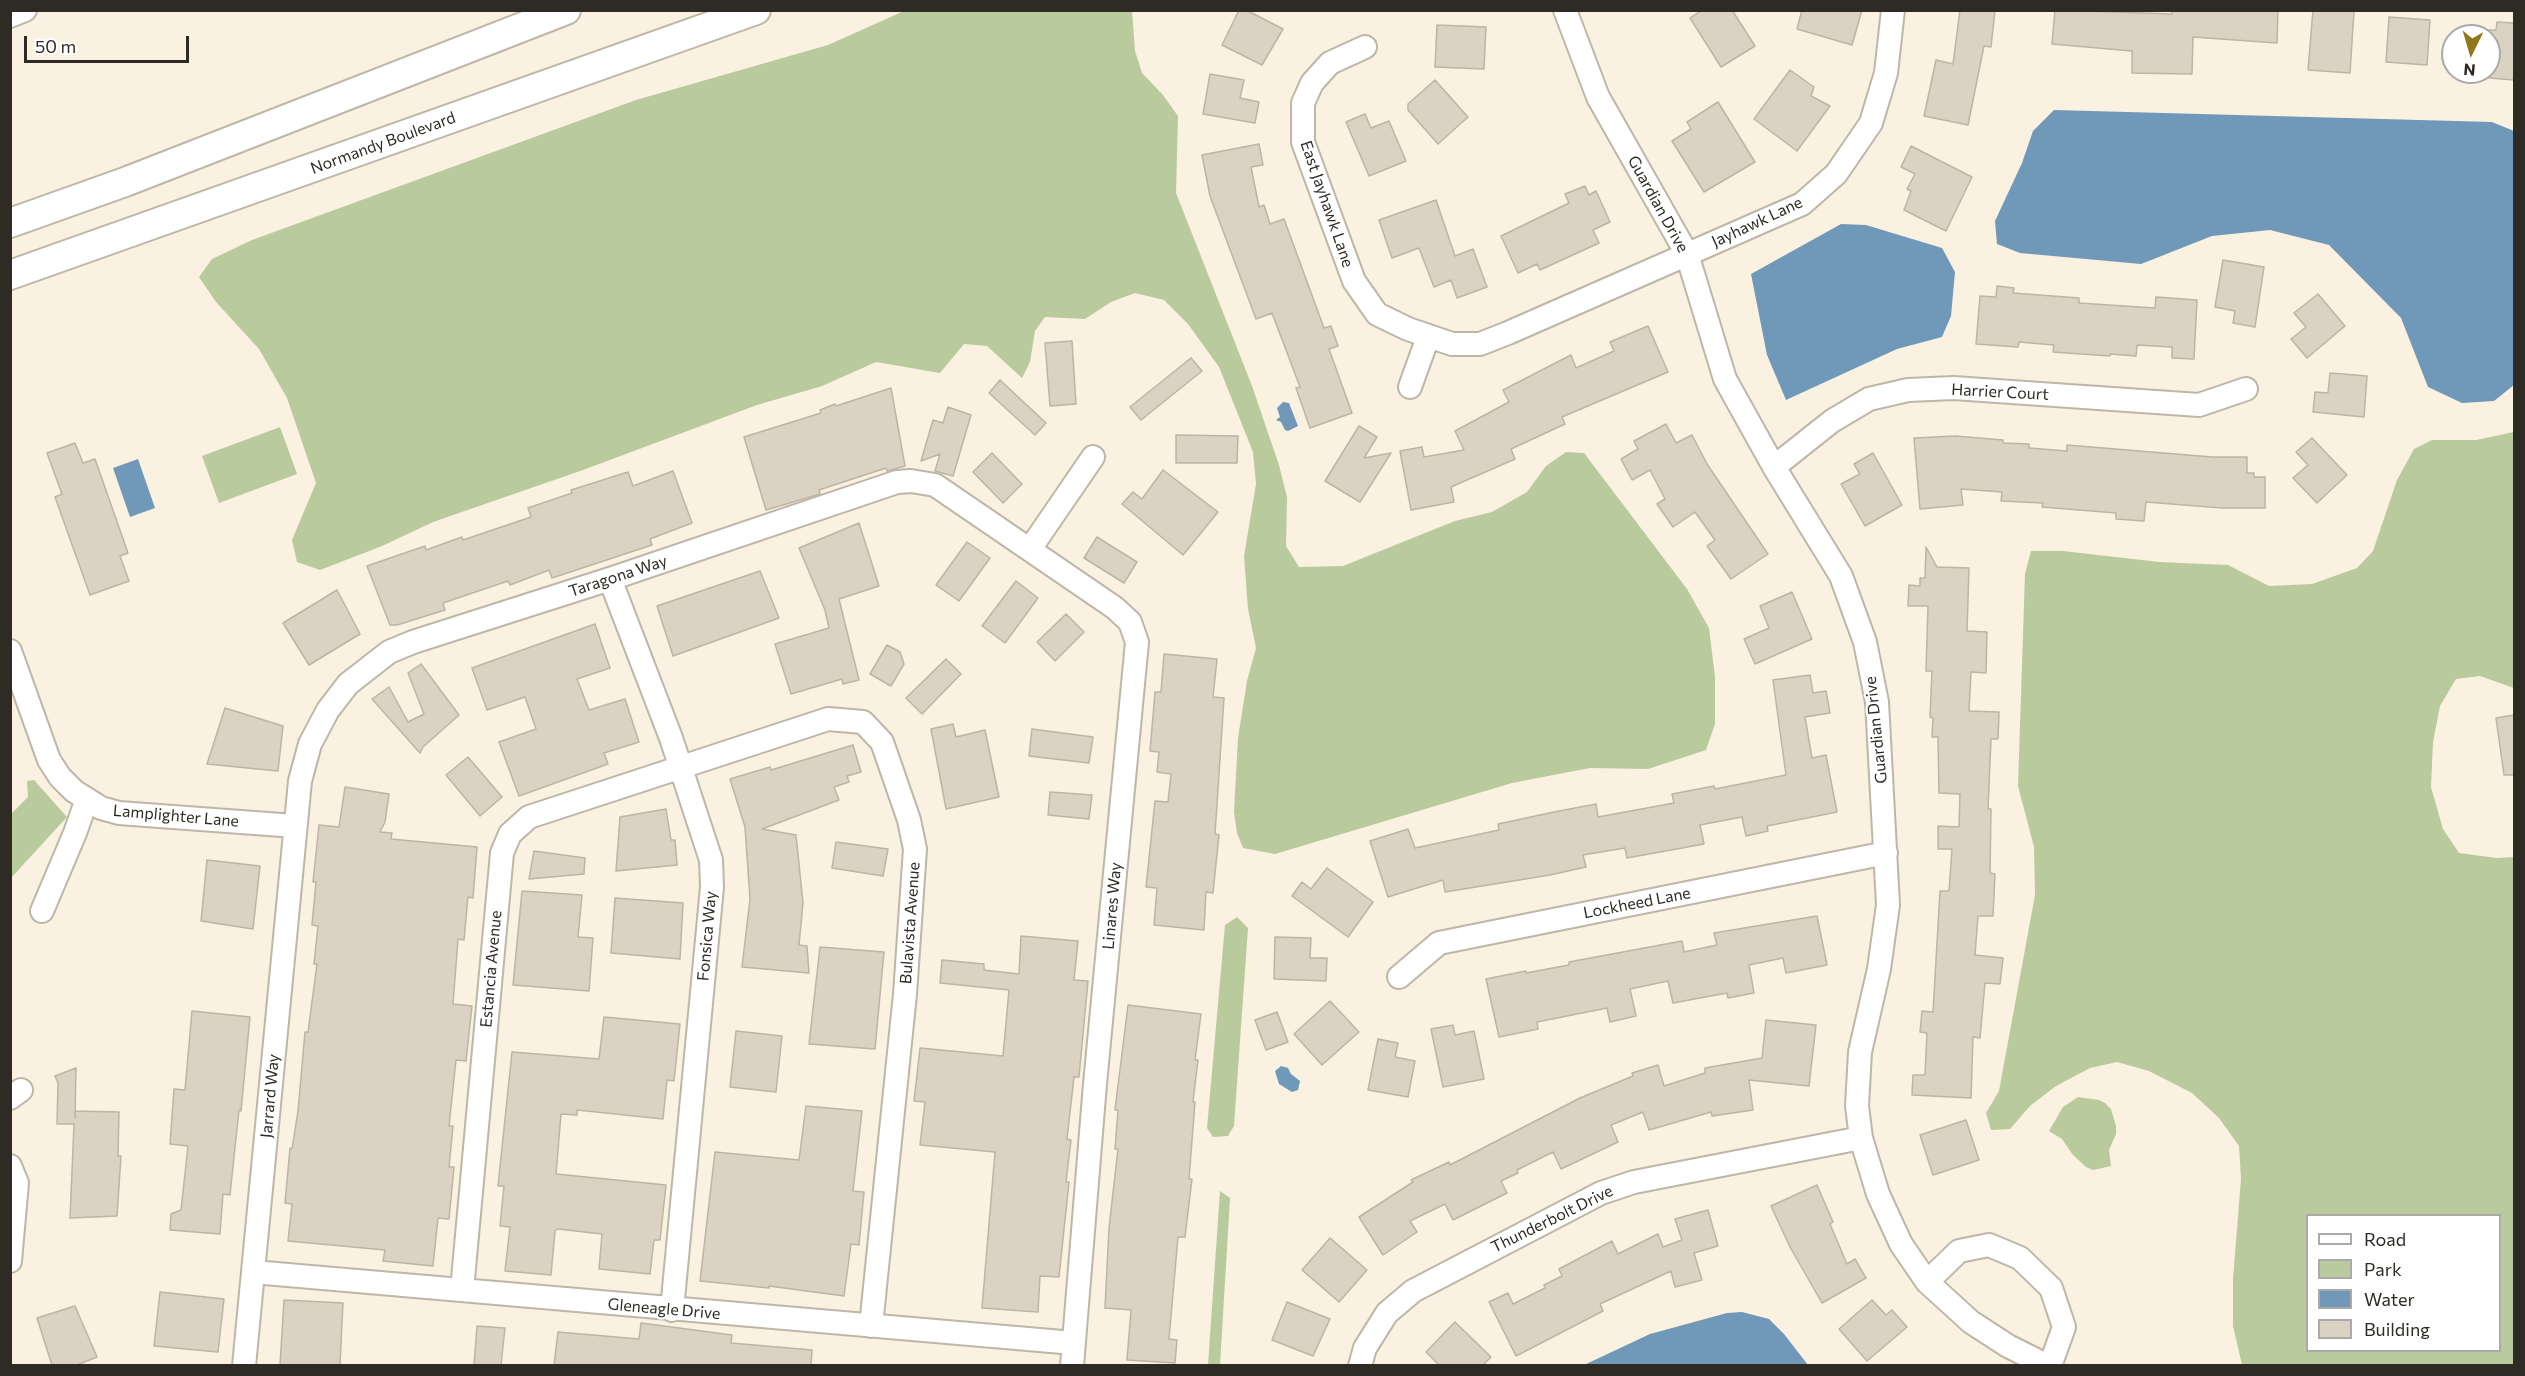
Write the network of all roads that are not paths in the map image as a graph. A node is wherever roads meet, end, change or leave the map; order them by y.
1 (24, 10) edge
2 (566, 10) edge
3 (756, 10) edge
4 (1565, 10) edge
5 (1893, 10) edge
6 (10, 16) edge
7 (1365, 47) dead end
8 (10, 223) edge
9 (1687, 254) junction
10 (10, 275) edge
11 (1418, 333) junction
12 (1410, 387) dead end
13 (2246, 389) dead end
14 (1093, 457) dead end
15 (1774, 467) junction
16 (1030, 549) junction
17 (610, 579) junction
18 (10, 651) edge
19 (21, 709) edge
20 (681, 767) junction
21 (87, 799) junction
22 (295, 826) junction
23 (1886, 853) junction
24 (42, 911) dead end
25 (1399, 977) dead end
26 (1861, 1138) junction
27 (10, 1166) edge
28 (10, 1261) edge
29 (253, 1272) junction
30 (1927, 1282) junction
31 (462, 1290) junction
32 (672, 1310) junction
33 (871, 1326) junction
34 (1073, 1354) edge
35 (244, 1365) edge
36 (1360, 1365) edge
37 (2049, 1365) edge

1 - 6 street
2 - 8 main road
3 - 10 main road, Normandy Boulevard
4 - 9 street, Guardian Drive
5 - 9 street, Jayhawk Lane
7 - 11 street, East Jayhawk Lane
9 - 11 street, Jayhawk Lane
9 - 15 street, Guardian Drive
11 - 12 street
13 - 15 street, Harrier Court
14 - 16 street
15 - 23 street, Guardian Drive
16 - 17 street, Taragona Way
16 - 34 street, Linares Way
17 - 20 street, Fonsica Way
17 - 22 street, Taragona Way
18 - 19 street, Lamplighter Lane
19 - 21 street, Lamplighter Lane
20 - 31 street, Estancia Avenue
20 - 32 street, Fonsica Way
20 - 33 street, Bulavista Avenue
21 - 22 street, Lamplighter Lane
21 - 24 street
22 - 29 street, Jarrard Way
23 - 25 street, Lockheed Lane
23 - 26 street, Guardian Drive
26 - 30 street, Guardian Drive
26 - 36 street, Thunderbolt Drive
27 - 28 street
29 - 31 street, Gleneagle Drive
29 - 35 street, Jarrard Way
30 - 37 street, Guardian Drive
30 - 37 street
31 - 32 street, Gleneagle Drive
32 - 33 street, Gleneagle Drive
33 - 34 street, Gleneagle Drive

